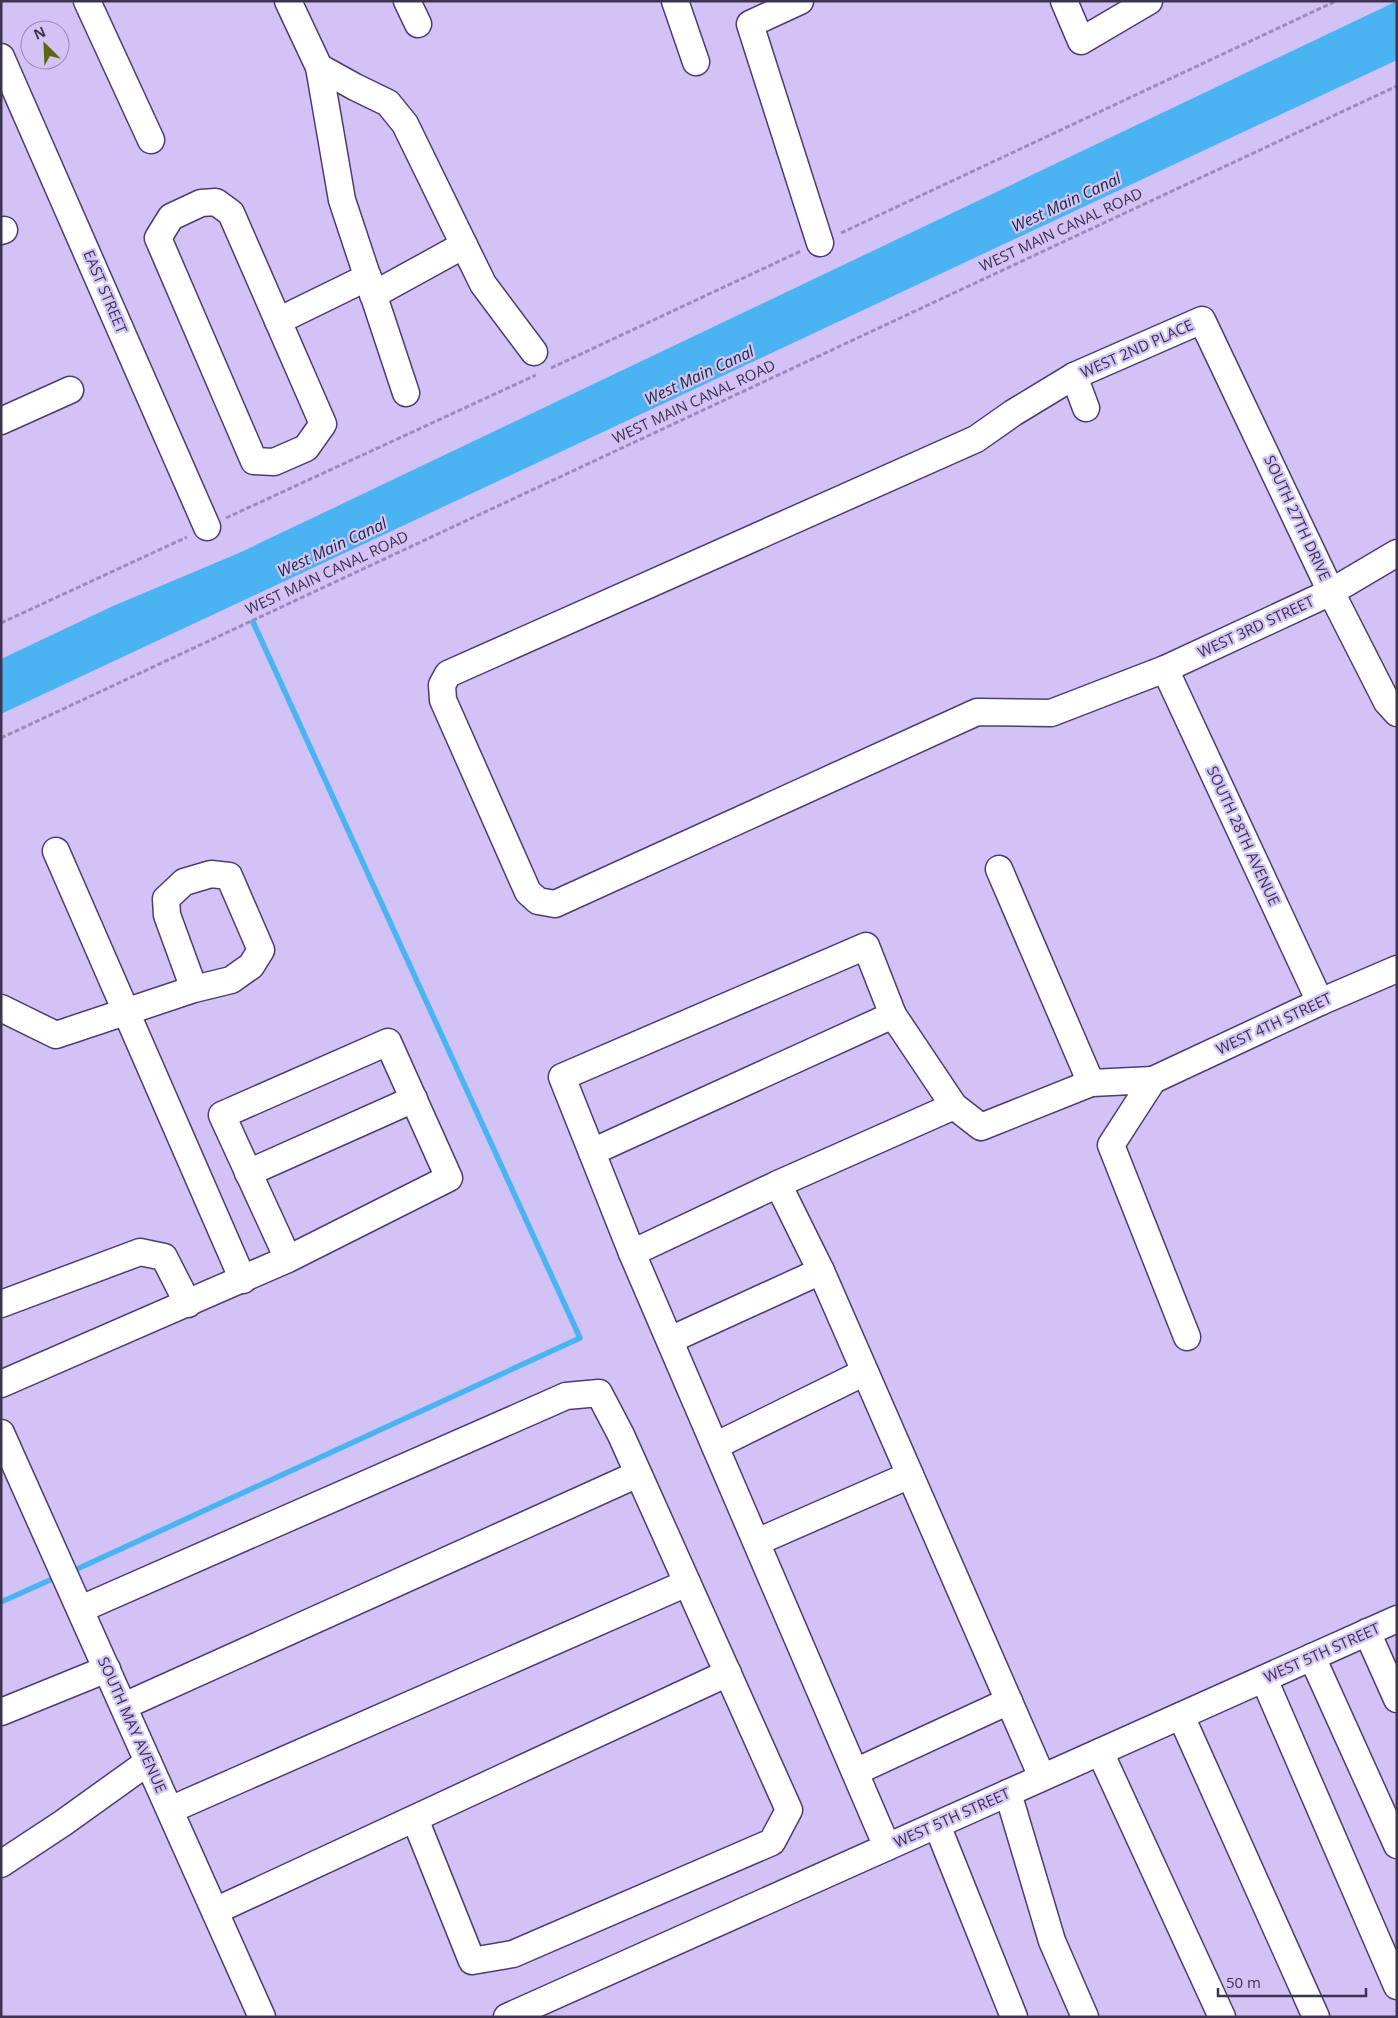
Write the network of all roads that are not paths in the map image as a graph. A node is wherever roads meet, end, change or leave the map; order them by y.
1 (87, 1) edge
2 (288, 1) edge
3 (675, 1) edge
4 (800, 1) edge
5 (1064, 1) edge
6 (1149, 1) edge
7 (1, 57) edge
8 (696, 62) dead end
9 (319, 67) junction
10 (151, 140) dead end
11 (820, 243) road end
12 (464, 245) junction
13 (371, 286) junction
14 (1202, 320) joint
15 (278, 321) junction
16 (541, 364) road end
17 (1074, 376) junction
18 (70, 390) dead end
19 (406, 393) dead end
20 (1086, 408) dead end
21 (1, 421) edge
22 (207, 527) road end
23 (1397, 553) edge
24 (1331, 592) junction
25 (1165, 669) junction
26 (1397, 713) edge
27 (56, 851) dead end
28 (999, 869) dead end
29 (1397, 969) edge
30 (194, 989) dead end
31 (1320, 1002) junction
32 (1, 1008) edge
33 (127, 1012) junction
34 (893, 1015) junction
35 (1153, 1080) junction
36 (1091, 1083) junction
37 (414, 1099) junction
38 (954, 1106) junction
39 (592, 1152) junction
40 (248, 1173) junction
41 (778, 1184) junction
42 (632, 1253) junction
43 (288, 1259) junction
44 (821, 1271) junction
45 (243, 1280) junction
46 (1, 1304) edge
47 (188, 1304) junction
48 (1187, 1337) dead end
49 (670, 1340) junction
50 (865, 1372) junction
51 (1, 1384) edge
52 (1, 1433) edge
53 (715, 1446) junction
54 (638, 1474) junction
55 (910, 1475) junction
56 (757, 1542) junction
57 (687, 1583) junction
58 (80, 1609) junction
59 (1397, 1619) edge
60 (1367, 1632) junction
61 (1312, 1657) junction
62 (107, 1669) junction
63 (728, 1673) junction
64 (1264, 1679) junction
65 (1397, 1699) edge
66 (1009, 1701) junction
67 (124, 1706) junction
68 (1, 1712) edge
69 (1181, 1716) junction
70 (1100, 1752) junction
71 (148, 1762) junction
72 (855, 1772) junction
73 (1042, 1777) junction
74 (1008, 1793) junction
75 (170, 1810) junction
76 (415, 1818) junction
77 (937, 1825) junction
78 (1397, 1845) edge
79 (887, 1847) junction
80 (1, 1864) edge
81 (215, 1911) junction
82 (1397, 1986) edge
83 (522, 2014) edge
84 (262, 2017) edge
85 (1014, 2017) edge
86 (1085, 2017) edge
87 (1222, 2017) edge
88 (1316, 2017) edge

1 - 10 street
2 - 9 street
3 - 8 street
4 - 11 street
5 - 6 street
7 - 22 street, EAST STREET
9 - 12 street
9 - 13 street
12 - 13 street
12 - 16 street
13 - 15 street
13 - 19 street
14 - 17 street, WEST 2ND PLACE
14 - 24 street, SOUTH 27TH DRIVE
15 - 15 street
17 - 20 street, WEST 2ND PLACE
17 - 25 street, WEST 3RD STREET
18 - 21 street
23 - 24 street, WEST 3RD STREET
24 - 25 street, WEST 3RD STREET
24 - 26 street, SOUTH 27TH DRIVE
25 - 31 street, SOUTH 28TH AVENUE
27 - 33 street
28 - 36 street
29 - 31 street, WEST 4TH STREET
30 - 33 street
31 - 35 street, WEST 4TH STREET
32 - 33 street
33 - 45 street
34 - 38 street
34 - 39 street
34 - 39 street
35 - 36 street
35 - 48 street
36 - 38 street
37 - 40 street
37 - 40 street
37 - 43 street
38 - 41 street
39 - 42 street
40 - 43 street
41 - 42 street
41 - 44 street
42 - 49 street
43 - 45 street
44 - 49 street
44 - 50 street
45 - 47 street
46 - 47 street
47 - 51 street
49 - 53 street
50 - 53 street
50 - 55 street
52 - 58 street, SOUTH MAY AVENUE
53 - 56 street
54 - 57 street
54 - 58 street
54 - 67 street
55 - 56 street
55 - 66 street
56 - 72 street
57 - 63 street
57 - 75 street
58 - 62 street, SOUTH MAY AVENUE
59 - 60 street, WEST 5TH STREET
60 - 61 street, WEST 5TH STREET
60 - 65 street
61 - 64 street, WEST 5TH STREET
61 - 78 street
62 - 67 street, SOUTH MAY AVENUE
62 - 68 street
63 - 76 street
63 - 76 street
64 - 69 street, WEST 5TH STREET
64 - 82 street
66 - 72 street
66 - 73 street
67 - 71 street, SOUTH MAY AVENUE
69 - 70 street, WEST 5TH STREET
69 - 88 street
70 - 73 street, WEST 5TH STREET
70 - 87 street
71 - 75 street, SOUTH MAY AVENUE
71 - 80 street
72 - 79 street
73 - 74 street, WEST 5TH STREET
74 - 77 street, WEST 5TH STREET
74 - 86 street
75 - 81 street, SOUTH MAY AVENUE
76 - 81 street
77 - 79 street, WEST 5TH STREET
77 - 85 street
79 - 83 street, WEST 5TH STREET
81 - 84 street, SOUTH MAY AVENUE

